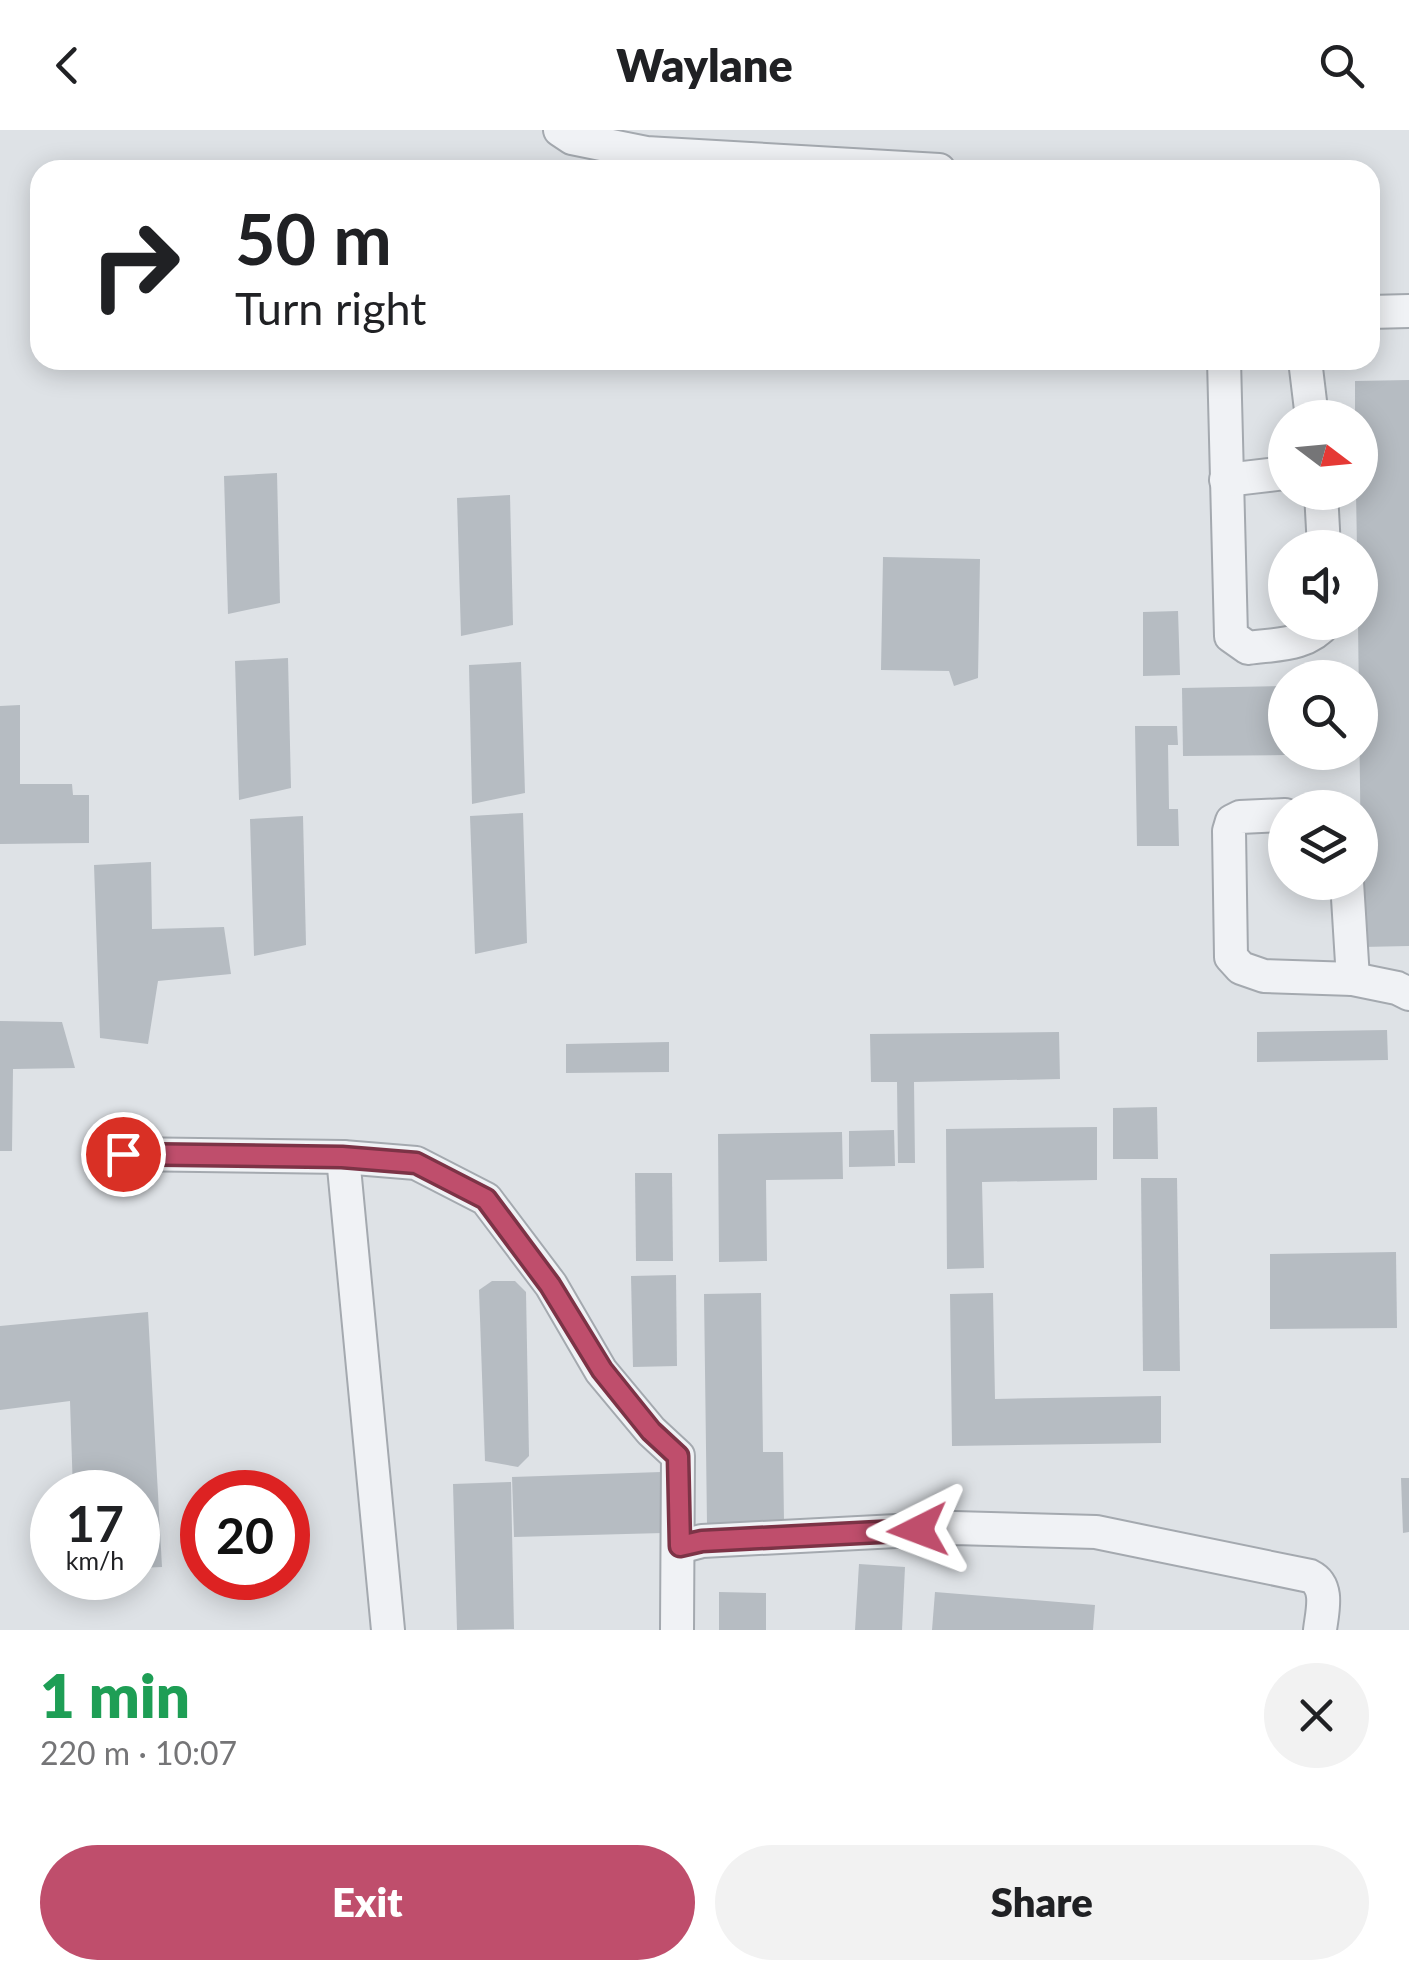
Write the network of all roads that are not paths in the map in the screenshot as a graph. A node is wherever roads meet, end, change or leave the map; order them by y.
1 (560, 130) edge
2 (767, 160) edge
3 (1409, 311) edge
4 (1380, 312) edge
5 (1224, 370) edge
6 (1306, 370) edge
7 (1310, 400) edge
8 (1268, 475) edge
9 (1226, 480) junction
10 (1301, 640) edge
11 (1268, 816) edge
12 (1349, 900) edge
13 (1352, 979) junction
14 (1409, 994) edge
15 (123, 1154) dead end
16 (342, 1157) junction
17 (680, 1546) junction
18 (388, 1630) edge
19 (677, 1630) edge
20 (1320, 1630) edge

1 - 2 lane
3 - 4 lane
5 - 9 lane
6 - 7 lane
8 - 9 lane
9 - 10 lane
11 - 13 lane
12 - 13 lane
13 - 14 lane
15 - 16 lane
16 - 17 lane
16 - 18 lane
17 - 19 lane
17 - 20 lane

